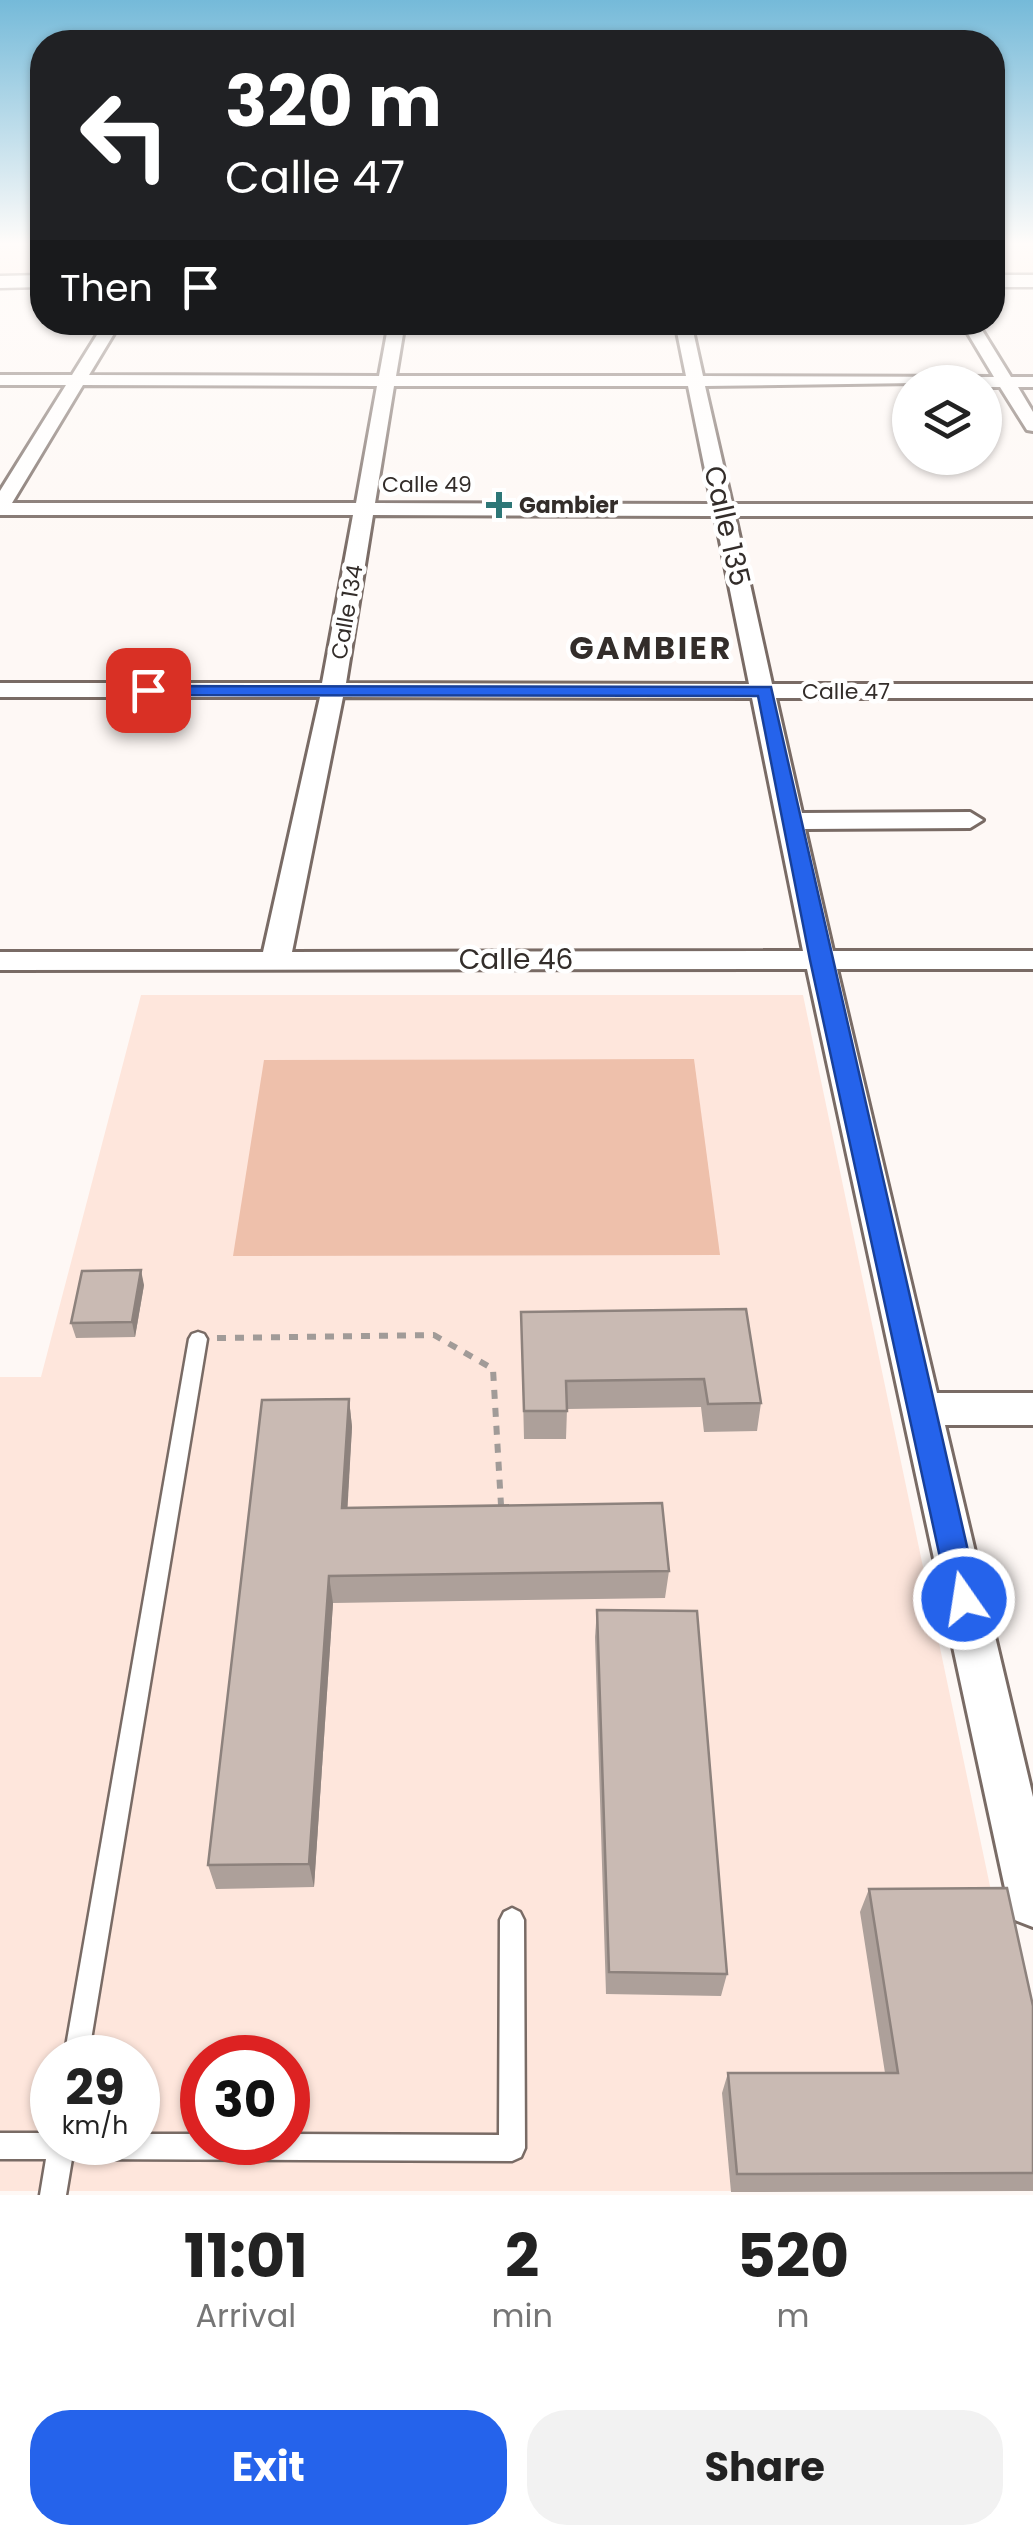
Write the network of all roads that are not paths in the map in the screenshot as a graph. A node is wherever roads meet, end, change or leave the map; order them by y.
1 (95, 348) edge
2 (392, 348) edge
3 (686, 348) edge
4 (985, 348) edge
5 (0, 380) edge
6 (74, 380) junction
7 (386, 381) junction
8 (692, 381) junction
9 (1006, 382) junction
10 (1033, 382) edge
11 (1033, 426) edge
12 (0, 508) edge
13 (364, 509) junction
14 (724, 510) junction
15 (1033, 510) edge
16 (0, 690) edge
17 (333, 690) junction
18 (765, 691) junction
19 (1033, 691) edge
20 (970, 820) dead end
21 (792, 821) junction
22 (276, 959) junction
23 (820, 960) junction
24 (1033, 960) edge
25 (0, 961) edge
26 (198, 1338) road end
27 (920, 1410) junction
28 (1033, 1410) edge
29 (1033, 1902) edge
30 (512, 1920) dead end
31 (80, 2035) edge
32 (0, 2146) edge
33 (30, 2146) edge
34 (160, 2146) edge
35 (57, 2165) edge
36 (52, 2195) edge

1 - 6 street
2 - 7 street, Calle 134
3 - 8 street, Calle 135
4 - 9 street
5 - 6 street
6 - 7 street
6 - 12 street
7 - 8 street
7 - 13 street, Calle 134
8 - 9 street
8 - 14 street, Calle 135
9 - 10 street
9 - 11 street
12 - 13 street, Calle 49
13 - 14 street, Calle 49
13 - 17 street, Calle 134
14 - 15 street, Calle 49
14 - 18 street, Calle 135
16 - 17 street, Calle 47
17 - 18 street, Calle 47
17 - 22 street, Calle 134
18 - 19 street, Calle 47
18 - 21 street, Calle 135
20 - 21 street
21 - 23 street, Calle 135
22 - 23 street, Calle 46
22 - 25 street, Calle 46
23 - 24 street, Calle 46
23 - 27 street, Calle 135
26 - 31 lane
27 - 28 street
27 - 29 street, Calle 135
30 - 34 lane
32 - 33 lane
35 - 36 lane

